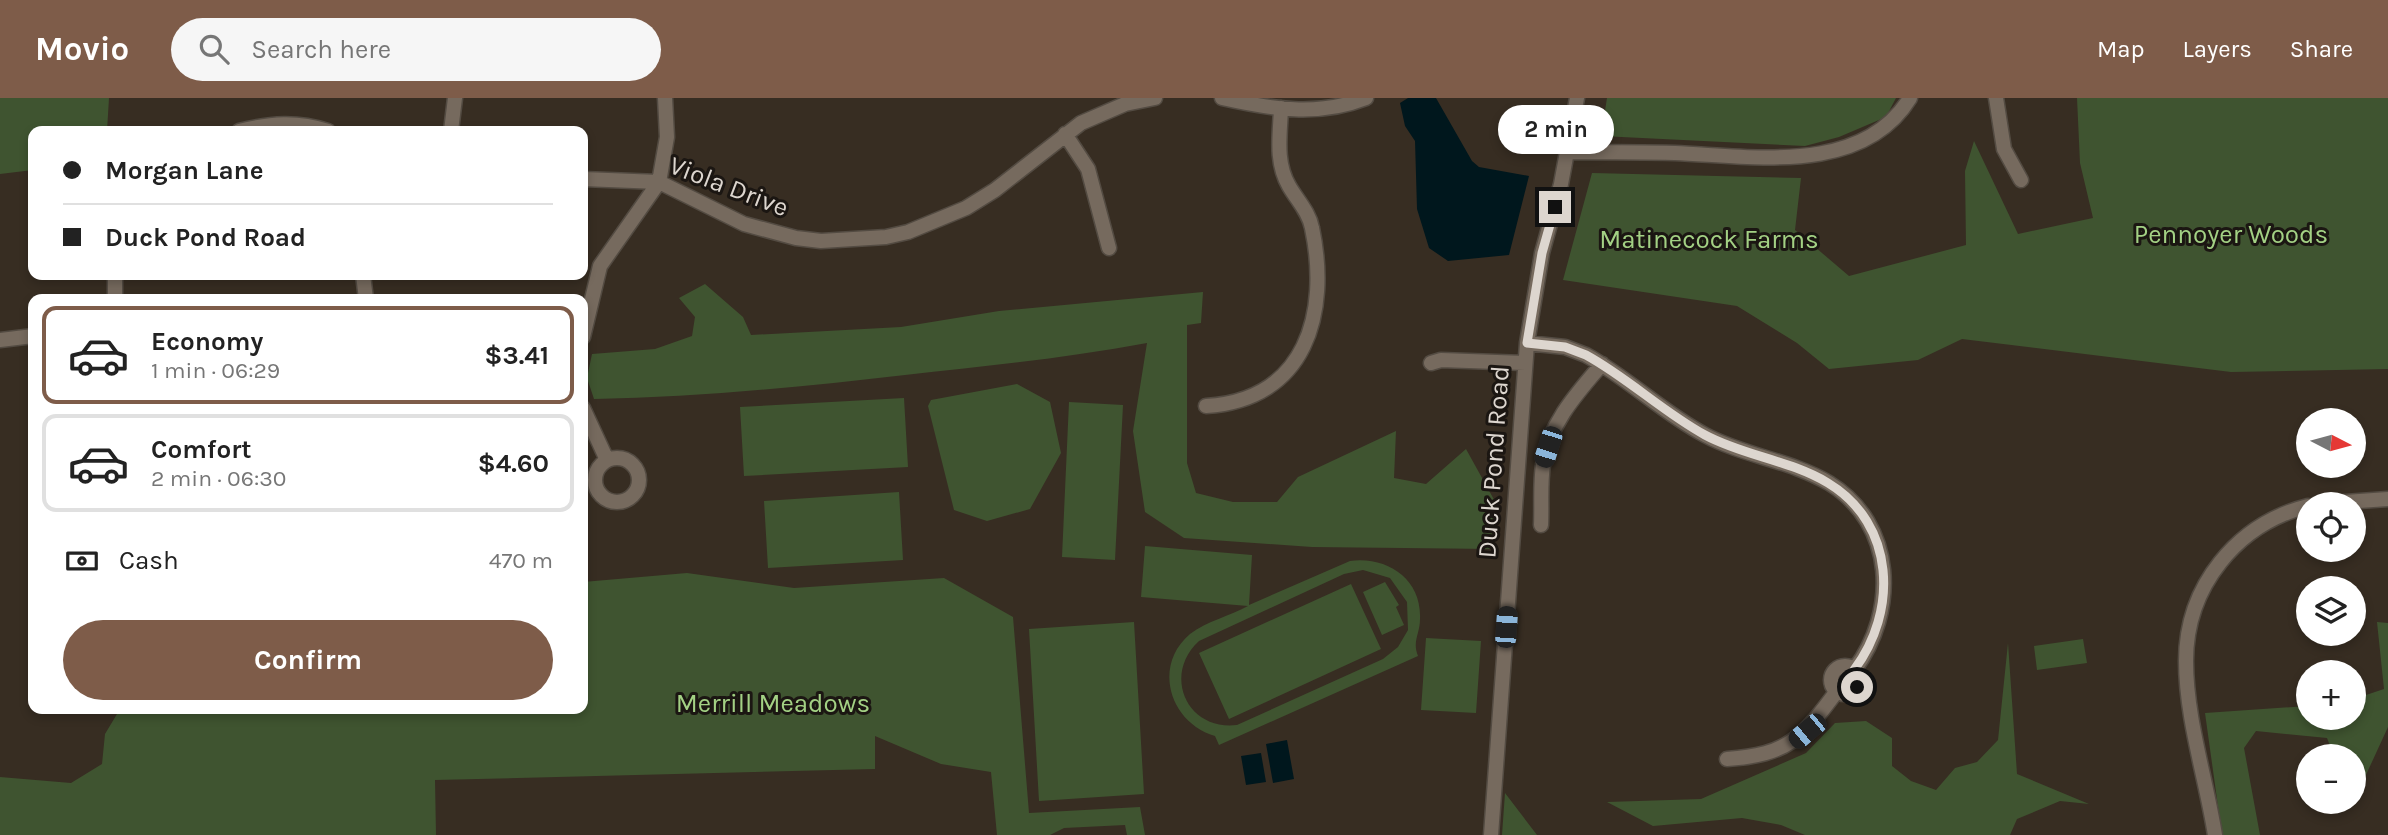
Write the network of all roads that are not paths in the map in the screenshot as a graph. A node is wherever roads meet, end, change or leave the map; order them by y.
1 (455, 98) edge
2 (664, 98) edge
3 (1155, 98) edge
4 (1222, 98) edge
5 (1366, 98) edge
6 (1577, 98) edge
7 (1910, 98) edge
8 (1996, 98) edge
9 (1281, 108) junction
10 (266, 126) edge
11 (312, 126) edge
12 (452, 126) edge
13 (1065, 134) junction
14 (1567, 152) junction
15 (588, 179) edge
16 (2021, 180) dead end
17 (659, 182) junction
18 (1109, 248) dead end
19 (588, 316) edge
20 (28, 337) edge
21 (0, 340) edge
22 (1527, 343) junction
23 (1431, 363) dead end
24 (1525, 363) junction
25 (1602, 364) junction
26 (1206, 406) dead end
27 (588, 419) edge
28 (607, 460) dead end
29 (2388, 499) edge
30 (2366, 501) edge
31 (2296, 510) edge
32 (1541, 524) dead end
33 (1727, 759) dead end
34 (1491, 835) edge
35 (2215, 835) edge

1 - 12 street
2 - 17 street
3 - 13 street, Viola Drive
4 - 9 street
5 - 9 street
6 - 14 street, Duck Pond Road
7 - 14 street
8 - 16 street
9 - 26 street
10 - 11 street
13 - 17 street, Viola Drive
13 - 18 street
14 - 22 street, Duck Pond Road
15 - 17 street, Viola Drive
17 - 19 street
20 - 21 street
22 - 24 street, Duck Pond Road
22 - 25 street
23 - 24 street
24 - 34 street, Duck Pond Road
25 - 32 street
25 - 33 street
27 - 28 street
29 - 30 street
31 - 35 street

